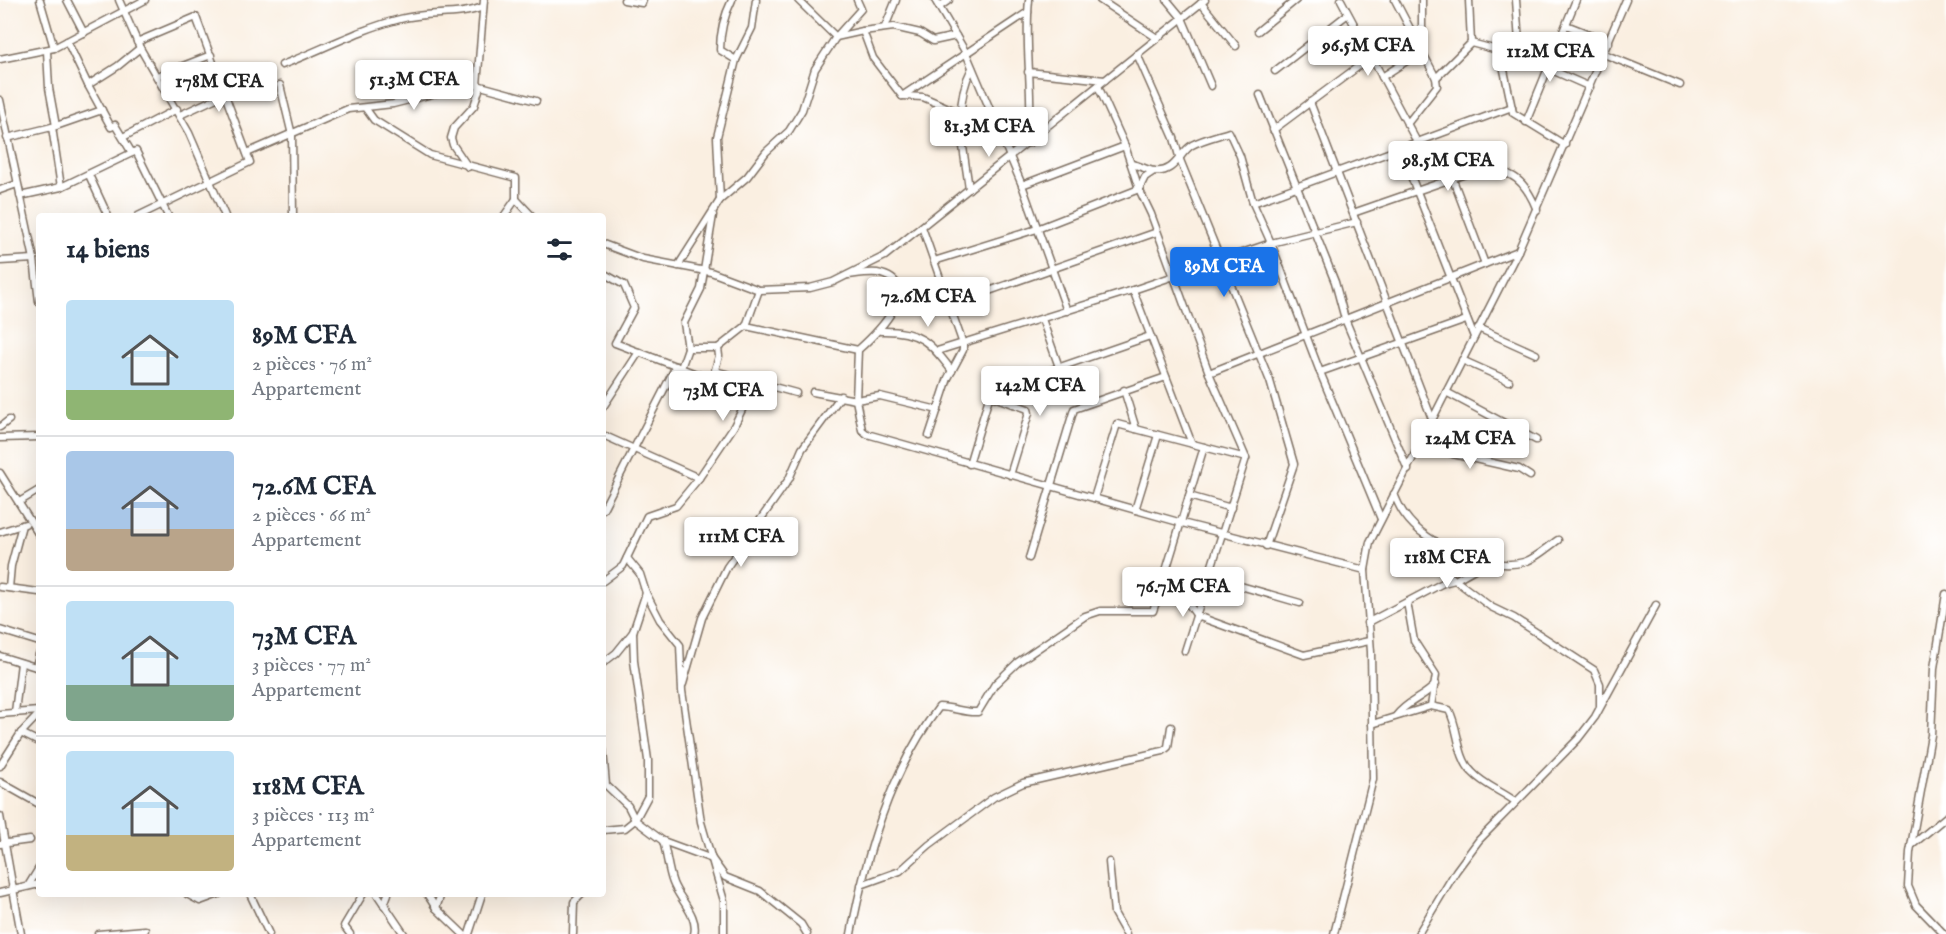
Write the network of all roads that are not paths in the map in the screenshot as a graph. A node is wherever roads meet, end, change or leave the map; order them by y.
1 (40, 0) edge
2 (67, 0) edge
3 (119, 0) edge
4 (145, 0) edge
5 (624, 0) edge
6 (643, 0) edge
7 (732, 0) edge
8 (756, 0) edge
9 (798, 0) edge
10 (857, 0) edge
11 (896, 0) edge
12 (935, 0) edge
13 (949, 0) edge
14 (1029, 0) edge
15 (1100, 0) edge
16 (1167, 0) edge
17 (1296, 0) edge
18 (1341, 0) edge
19 (1395, 0) edge
20 (1422, 0) edge
21 (1469, 0) edge
22 (1516, 0) edge
23 (1576, 0) edge
24 (1626, 0) edge
25 (1203, 1) edge
26 (483, 4) edge
27 (939, 7) junction
28 (124, 11) junction
29 (1028, 12) junction
30 (1348, 14) junction
31 (1182, 18) junction
32 (1566, 25) junction
33 (885, 27) junction
34 (862, 31) junction
35 (1258, 32) dead end
36 (84, 33) junction
37 (956, 36) junction
38 (836, 37) junction
39 (1157, 38) junction
40 (67, 41) junction
41 (1609, 42) junction
42 (1471, 43) junction
43 (138, 45) junction
44 (1236, 46) dead end
45 (51, 49) junction
46 (1422, 51) junction
47 (1500, 51) junction
48 (966, 53) junction
49 (1137, 54) junction
50 (1604, 54) junction
51 (211, 55) junction
52 (1520, 56) junction
53 (1371, 57) junction
54 (0, 59) edge
55 (736, 60) junction
56 (282, 65) dead end
57 (972, 68) junction
58 (1548, 69) junction
59 (1275, 71) dead end
60 (1028, 72) junction
61 (156, 76) junction
62 (1382, 76) junction
63 (1436, 78) junction
64 (1105, 80) junction
65 (88, 84) junction
66 (280, 85) dead end
67 (1680, 85) dead end
68 (479, 86) junction
69 (1098, 86) junction
70 (1211, 86) dead end
71 (1590, 87) junction
72 (225, 94) junction
73 (1260, 95) dead end
74 (902, 96) junction
75 (0, 100) edge
76 (536, 100) dead end
77 (1310, 102) junction
78 (1512, 107) junction
79 (366, 108) junction
80 (102, 110) junction
81 (178, 112) junction
82 (960, 113) junction
83 (1526, 122) junction
84 (1407, 124) junction
85 (54, 126) junction
86 (1273, 130) junction
87 (292, 135) junction
88 (123, 137) junction
89 (7, 138) junction
90 (1417, 142) junction
91 (1029, 143) junction
92 (1565, 145) junction
93 (1125, 146) junction
94 (1400, 148) junction
95 (132, 153) junction
96 (247, 153) junction
97 (1009, 157) junction
98 (1180, 160) junction
99 (1131, 164) junction
100 (469, 167) junction
101 (1154, 171) junction
102 (1337, 172) junction
103 (88, 175) junction
104 (1452, 177) junction
105 (210, 180) junction
106 (17, 184) junction
107 (1022, 185) junction
108 (62, 187) junction
109 (1295, 188) junction
110 (969, 189) junction
111 (1139, 189) junction
112 (0, 190) edge
113 (1416, 190) junction
114 (20, 196) junction
115 (516, 199) junction
116 (720, 200) junction
117 (1253, 203) junction
118 (162, 204) junction
119 (1537, 210) junction
120 (714, 212) junction
121 (107, 213) edge
122 (144, 213) edge
123 (166, 213) edge
124 (224, 213) edge
125 (292, 213) edge
126 (506, 213) edge
127 (529, 213) edge
128 (1353, 213) junction
129 (1357, 222) junction
130 (922, 226) junction
131 (1037, 229) junction
132 (1314, 231) junction
133 (1157, 232) junction
134 (1271, 243) junction
135 (606, 245) edge
136 (1518, 251) junction
137 (34, 259) junction
138 (1222, 260) junction
139 (0, 261) edge
140 (934, 261) junction
141 (1485, 264) junction
142 (678, 266) junction
143 (1050, 269) junction
144 (702, 271) junction
145 (36, 272) edge
146 (606, 275) edge
147 (848, 275) junction
148 (1175, 275) junction
149 (1451, 278) junction
150 (759, 290) junction
151 (1132, 290) junction
152 (1387, 302) junction
153 (949, 305) junction
154 (1067, 311) junction
155 (1042, 319) junction
156 (1346, 319) junction
157 (1466, 320) junction
158 (746, 326) junction
159 (1478, 328) junction
160 (881, 330) junction
161 (1306, 334) junction
162 (1150, 336) junction
163 (1474, 337) junction
164 (1402, 343) junction
165 (963, 344) junction
166 (688, 348) junction
167 (718, 348) junction
168 (858, 350) junction
169 (937, 351) junction
170 (639, 352) junction
171 (1258, 353) junction
172 (1536, 354) dead end
173 (1362, 356) junction
174 (1462, 360) junction
175 (678, 367) junction
176 (1059, 367) junction
177 (715, 371) junction
178 (952, 371) junction
179 (1320, 372) junction
180 (1209, 373) junction
181 (1166, 377) junction
182 (756, 381) junction
183 (1509, 381) dead end
184 (1012, 384) junction
185 (1124, 390) junction
186 (813, 392) dead end
187 (1446, 392) junction
188 (796, 393) dead end
189 (988, 395) junction
190 (841, 396) junction
191 (856, 400) junction
192 (606, 402) edge
193 (1013, 404) junction
194 (938, 410) junction
195 (1432, 419) junction
196 (9, 420) dead end
197 (0, 427) edge
198 (1136, 429) junction
199 (1158, 435) junction
200 (606, 436) edge
201 (929, 436) dead end
202 (36, 437) edge
203 (0, 438) edge
204 (1536, 440) dead end
205 (1421, 441) junction
206 (1192, 444) junction
207 (1204, 447) junction
208 (635, 448) junction
209 (1246, 458) junction
210 (969, 464) junction
211 (1408, 470) junction
212 (1, 476) edge
213 (1010, 476) junction
214 (1530, 477) dead end
215 (699, 478) junction
216 (1051, 486) junction
217 (36, 492) edge
218 (1394, 494) junction
219 (1189, 496) junction
220 (1094, 498) junction
221 (19, 502) junction
222 (606, 504) edge
223 (1231, 508) junction
224 (1135, 510) junction
225 (1381, 519) junction
226 (31, 522) junction
227 (1182, 523) junction
228 (22, 525) junction
229 (36, 530) edge
230 (0, 532) edge
231 (1224, 534) junction
232 (1434, 540) junction
233 (1558, 540) dead end
234 (1266, 546) junction
235 (627, 558) junction
236 (1029, 558) dead end
237 (1487, 562) junction
238 (1365, 570) junction
239 (1209, 576) junction
240 (606, 579) edge
241 (1455, 580) junction
242 (0, 587) edge
243 (1161, 587) junction
244 (9, 588) junction
245 (36, 592) edge
246 (646, 593) junction
247 (1946, 594) edge
248 (1407, 602) junction
249 (1300, 603) dead end
250 (1656, 605) dead end
251 (1197, 616) junction
252 (1367, 623) junction
253 (0, 630) edge
254 (633, 632) junction
255 (36, 641) edge
256 (1369, 641) junction
257 (1185, 651) dead end
258 (0, 656) edge
259 (606, 661) edge
260 (21, 663) junction
261 (36, 667) edge
262 (1436, 684) junction
263 (682, 691) junction
264 (1431, 706) junction
265 (1600, 708) junction
266 (15, 712) junction
267 (36, 713) edge
268 (0, 714) edge
269 (36, 716) edge
270 (1396, 716) junction
271 (1372, 724) junction
272 (1172, 727) dead end
273 (21, 733) junction
274 (36, 740) edge
275 (0, 766) edge
276 (0, 782) edge
277 (606, 785) edge
278 (36, 802) edge
279 (1516, 802) junction
280 (0, 816) edge
281 (1946, 817) edge
282 (635, 820) junction
283 (606, 830) edge
284 (30, 840) dead end
285 (663, 841) junction
286 (2, 844) edge
287 (1911, 846) junction
288 (712, 859) junction
289 (1109, 862) dead end
290 (36, 873) edge
291 (36, 885) edge
292 (861, 885) junction
293 (28, 886) junction
294 (13, 891) junction
295 (0, 893) edge
296 (193, 897) edge
297 (211, 897) edge
298 (251, 897) edge
299 (361, 897) edge
300 (379, 897) edge
301 (387, 897) edge
302 (429, 897) edge
303 (440, 897) edge
304 (481, 897) edge
305 (579, 897) edge
306 (384, 905) junction
307 (436, 908) junction
308 (145, 930) dead end
309 (21, 934) edge
310 (98, 934) edge
311 (269, 934) edge
312 (350, 934) edge
313 (404, 934) edge
314 (463, 934) edge
315 (469, 934) edge
316 (573, 934) edge
317 (694, 934) edge
318 (724, 934) edge
319 (807, 934) edge
320 (851, 934) edge
321 (1126, 934) edge
322 (1334, 934) edge
323 (1418, 934) edge
324 (1944, 934) edge

1 - 45 street
2 - 36 street
3 - 28 street
4 - 28 street
5 - 6 street
7 - 55 street
8 - 55 street
9 - 38 street
10 - 38 street
11 - 33 street
12 - 27 street
13 - 27 street
14 - 29 street
15 - 39 street
16 - 31 street
17 - 35 street
18 - 30 street
19 - 46 street
20 - 46 street
21 - 42 street
22 - 52 street
23 - 32 street
24 - 41 street
25 - 31 street
25 - 44 street
26 - 56 street
26 - 68 street
27 - 37 street
28 - 36 street
28 - 43 street
29 - 48 street
29 - 60 street
30 - 53 street
30 - 59 street
31 - 39 street
31 - 70 street
32 - 41 street
32 - 58 street
33 - 34 street
33 - 37 street
34 - 38 street
34 - 74 street
36 - 40 street
37 - 48 street
38 - 116 street
39 - 49 street
40 - 45 street
40 - 65 street
41 - 50 street
42 - 47 street
42 - 63 street
43 - 51 street
43 - 61 street
43 - 65 street
45 - 54 street
45 - 85 street
46 - 62 street
46 - 63 street
47 - 52 street
47 - 78 street
48 - 57 street
48 - 74 street
49 - 64 street
49 - 98 street
50 - 67 street
50 - 71 street
51 - 61 street
51 - 72 street
52 - 58 street
53 - 62 street
53 - 77 street
55 - 116 street
57 - 82 street
57 - 97 street
58 - 71 street
58 - 83 street
60 - 64 street
60 - 91 street
61 - 81 street
62 - 84 street
63 - 84 street
64 - 69 street
65 - 80 street
66 - 87 street
68 - 76 street
68 - 79 street
68 - 100 street
69 - 91 street
69 - 93 street
71 - 92 street
72 - 81 street
72 - 96 street
73 - 86 street
74 - 82 street
75 - 89 street
77 - 86 street
77 - 102 street
78 - 83 street
78 - 90 street
79 - 87 street
79 - 100 street
80 - 85 street
80 - 88 street
81 - 88 street
81 - 105 street
82 - 110 street
83 - 92 street
84 - 90 street
85 - 89 street
85 - 108 street
86 - 109 street
87 - 96 street
87 - 125 street
88 - 95 street
89 - 106 street
90 - 94 street
91 - 97 street
92 - 119 street
93 - 99 street
93 - 107 street
94 - 102 street
94 - 113 street
95 - 103 street
95 - 118 street
96 - 105 street
97 - 107 street
97 - 110 street
98 - 101 street
98 - 117 street
98 - 138 street
99 - 101 street
99 - 111 street
100 - 115 street
101 - 111 street
102 - 109 street
102 - 128 street
103 - 108 street
103 - 121 street
104 - 113 street
104 - 119 street
104 - 141 street
105 - 118 street
105 - 124 street
106 - 112 street
106 - 114 street
107 - 131 street
108 - 114 street
109 - 117 street
109 - 132 street
110 - 130 street
111 - 131 street
111 - 133 street
113 - 128 street
113 - 149 street
114 - 137 street
115 - 126 street
115 - 127 street
116 - 120 street
117 - 134 street
118 - 122 street
118 - 123 street
119 - 136 street
120 - 142 street
120 - 144 street
128 - 129 street
129 - 132 street
129 - 152 street
130 - 140 street
130 - 147 street
131 - 140 street
131 - 143 street
132 - 134 street
132 - 156 street
133 - 143 street
133 - 148 street
134 - 138 street
134 - 161 street
135 - 142 street
136 - 141 street
136 - 159 street
137 - 139 street
137 - 145 street
138 - 148 street
138 - 171 street
140 - 153 street
141 - 149 street
142 - 144 street
143 - 153 street
143 - 154 street
144 - 150 street
144 - 166 street
146 - 170 street
147 - 150 street
147 - 160 street
148 - 151 street
148 - 180 street
149 - 152 street
149 - 157 street
150 - 158 street
151 - 154 street
151 - 162 street
152 - 156 street
152 - 164 street
153 - 165 street
154 - 155 street
155 - 165 street
155 - 176 street
156 - 161 street
156 - 173 street
157 - 163 street
157 - 164 street
158 - 167 street
158 - 168 street
159 - 163 street
159 - 172 street
160 - 168 street
160 - 169 street
161 - 171 street
161 - 179 street
162 - 176 street
162 - 181 street
163 - 174 street
164 - 173 street
164 - 195 street
165 - 169 street
165 - 178 street
166 - 167 street
166 - 175 street
167 - 177 street
168 - 191 street
169 - 178 street
170 - 175 street
170 - 192 street
171 - 180 street
171 - 234 street
173 - 179 street
173 - 211 street
174 - 183 street
174 - 187 street
175 - 177 street
175 - 208 street
176 - 184 street
177 - 182 street
178 - 194 street
179 - 225 street
180 - 209 street
181 - 185 street
181 - 206 street
182 - 188 street
182 - 215 street
184 - 189 street
184 - 193 street
185 - 198 street
185 - 216 street
186 - 190 street
187 - 195 street
187 - 204 street
189 - 193 street
189 - 210 street
190 - 191 street
190 - 263 street
191 - 194 street
191 - 210 street
193 - 213 street
194 - 201 street
195 - 205 street
196 - 197 street
198 - 199 street
198 - 220 street
199 - 206 street
199 - 224 street
200 - 208 street
202 - 203 street
205 - 211 street
205 - 214 street
206 - 207 street
207 - 209 street
207 - 219 street
208 - 215 street
208 - 222 street
209 - 223 street
210 - 213 street
211 - 218 street
212 - 221 street
213 - 216 street
215 - 235 street
216 - 220 street
216 - 236 street
217 - 221 street
218 - 225 street
218 - 232 street
219 - 223 street
219 - 227 street
220 - 224 street
221 - 226 street
223 - 231 street
224 - 227 street
225 - 238 street
226 - 228 street
226 - 229 street
227 - 231 street
227 - 243 street
228 - 230 street
228 - 244 street
231 - 234 street
231 - 239 street
232 - 237 street
232 - 241 street
233 - 237 street
234 - 238 street
235 - 240 street
235 - 246 street
237 - 241 street
238 - 252 street
239 - 249 street
239 - 251 street
241 - 248 street
241 - 265 street
242 - 244 street
243 - 251 street
243 - 292 street
244 - 245 street
246 - 254 street
246 - 263 street
247 - 287 street
248 - 252 street
248 - 262 street
250 - 265 street
251 - 256 street
251 - 257 street
252 - 256 street
253 - 255 street
254 - 259 street
254 - 282 street
256 - 271 street
258 - 260 street
260 - 261 street
260 - 266 street
262 - 264 street
262 - 270 street
263 - 288 street
264 - 270 street
264 - 279 street
265 - 279 street
266 - 267 street
266 - 268 street
269 - 273 street
270 - 271 street
271 - 322 street
272 - 292 street
273 - 274 street
273 - 275 street
276 - 278 street
277 - 282 street
279 - 323 street
280 - 286 street
281 - 287 street
282 - 283 street
282 - 285 street
284 - 286 street
285 - 288 street
285 - 317 street
286 - 294 street
287 - 324 street
288 - 318 street
288 - 319 street
289 - 321 street
290 - 293 street
291 - 293 street
292 - 320 street
293 - 294 street
294 - 295 street
294 - 309 street
296 - 297 street
298 - 311 street
299 - 312 street
300 - 306 street
301 - 306 street
302 - 307 street
303 - 307 street
304 - 315 street
305 - 316 street
306 - 313 street
307 - 314 street
308 - 310 street

